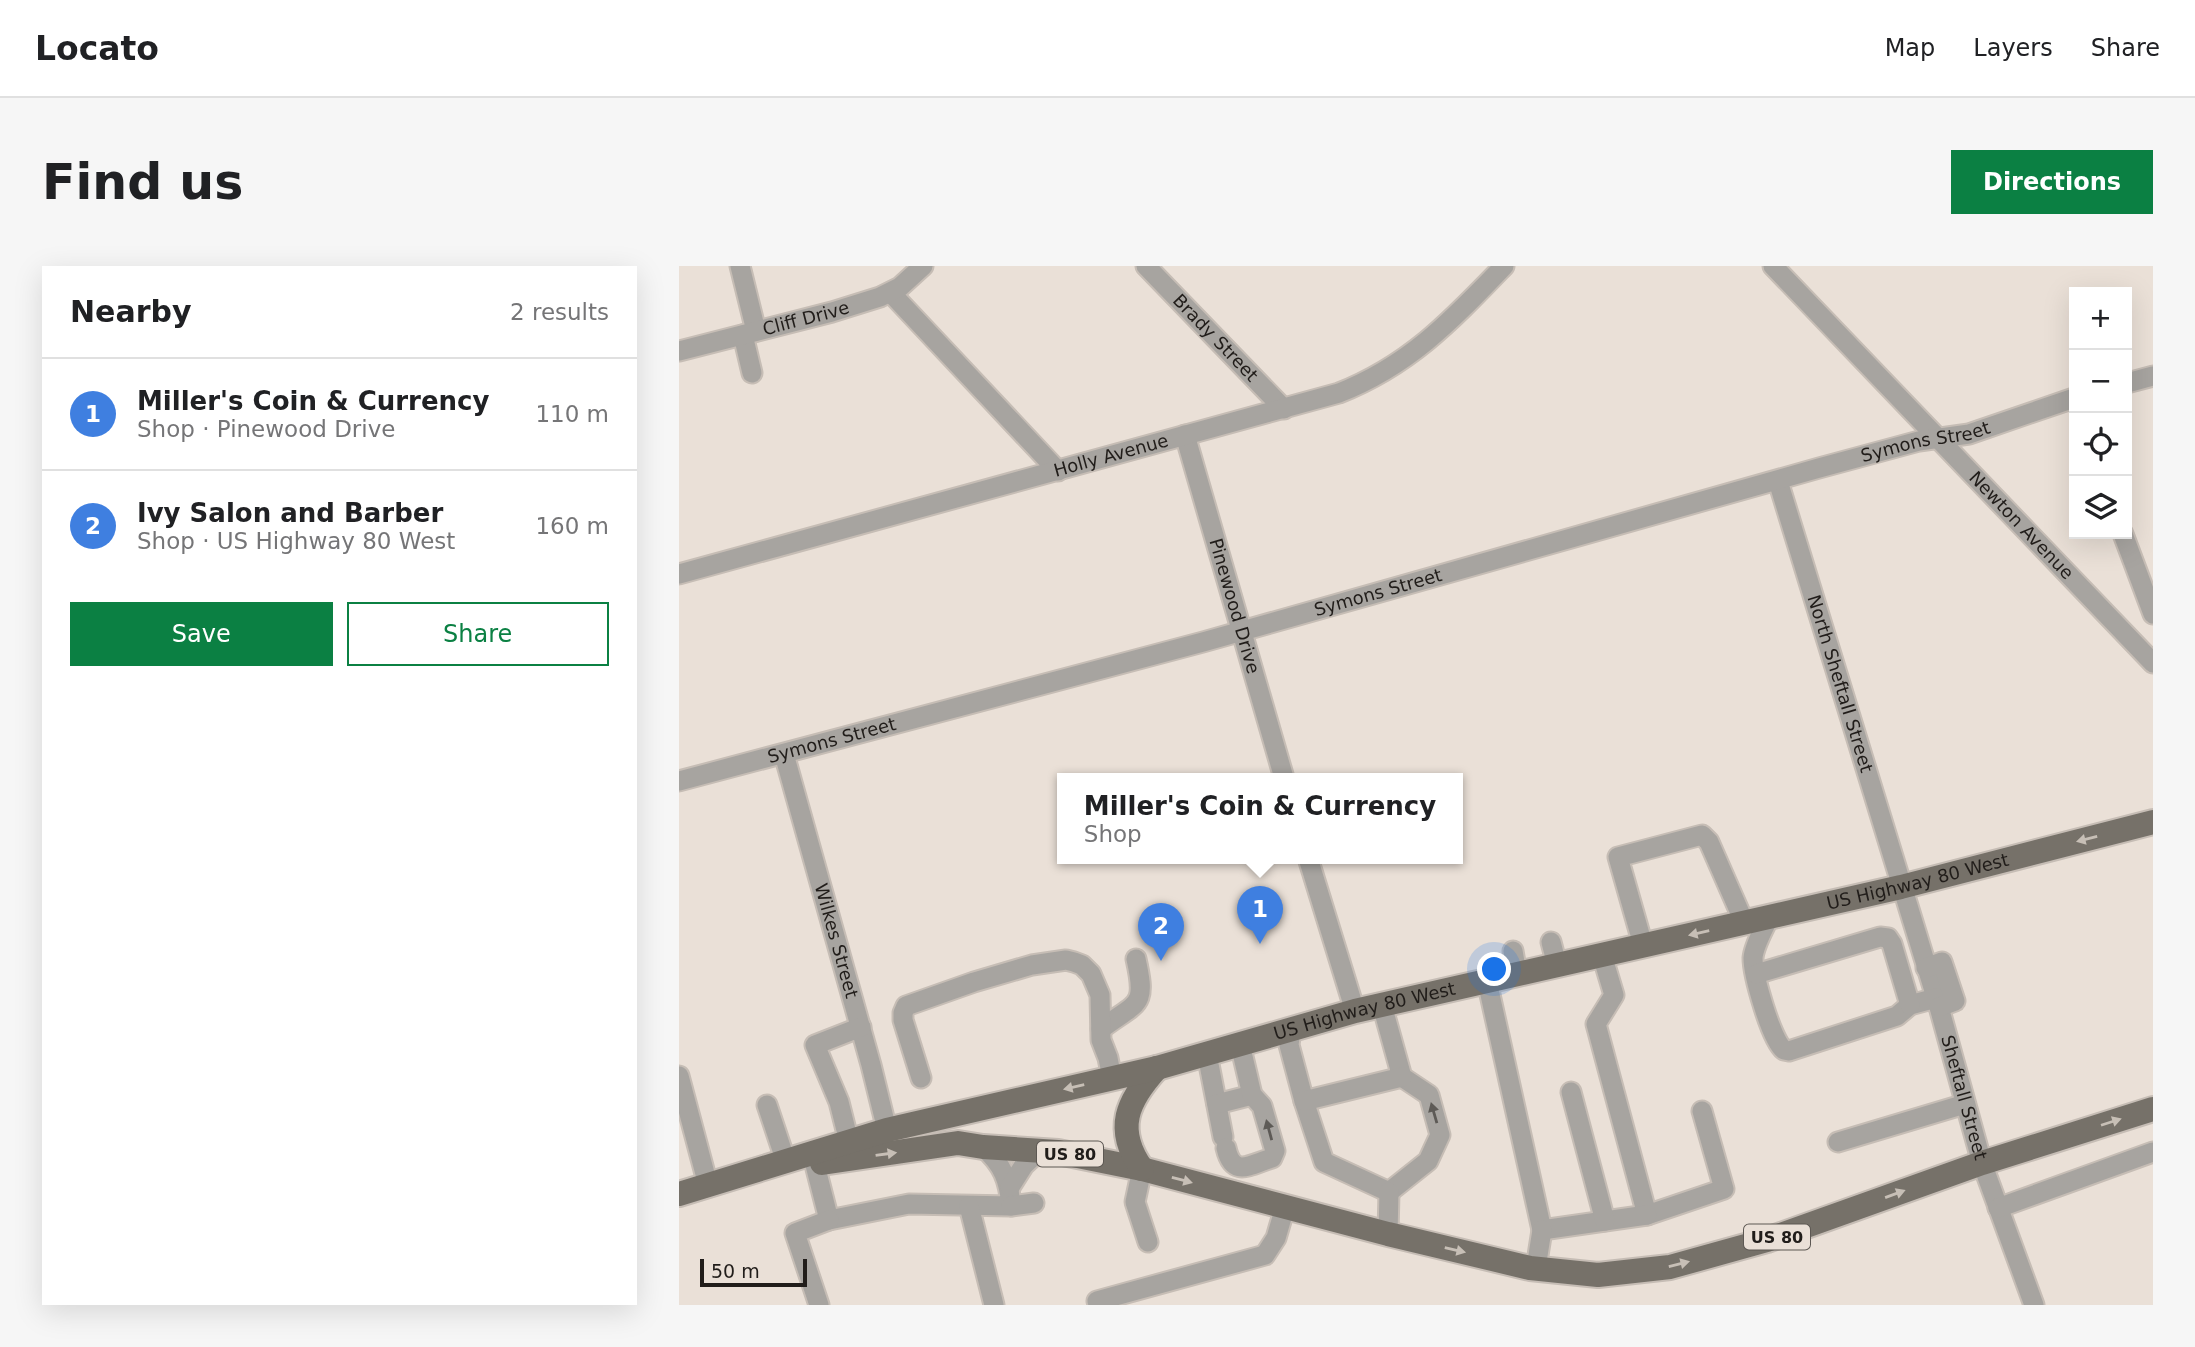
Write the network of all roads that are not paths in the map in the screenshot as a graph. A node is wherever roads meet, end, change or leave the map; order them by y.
1 (740, 266) edge
2 (923, 266) edge
3 (1146, 266) edge
4 (1504, 266) edge
5 (1773, 266) edge
6 (891, 292) junction
7 (749, 333) junction
8 (679, 351) edge
9 (752, 373) dead end
10 (2153, 376) edge
11 (2132, 382) edge
12 (2069, 402) edge
13 (1284, 409) junction
14 (1185, 435) junction
15 (1937, 439) junction
16 (1058, 471) junction
17 (1778, 481) junction
18 (2125, 539) edge
19 (679, 575) edge
20 (2153, 614) edge
21 (1242, 631) junction
22 (2153, 663) edge
23 (784, 754) junction
24 (1283, 773) edge
25 (679, 781) edge
26 (2153, 822) edge
27 (1310, 864) edge
28 (1901, 887) junction
29 (1769, 917) junction
30 (1744, 922) junction
31 (1643, 945) junction
32 (1602, 955) junction
33 (1136, 959) dead end
34 (1756, 974) junction
35 (1487, 981) junction
36 (1938, 1002) junction
37 (1910, 1004) junction
38 (1382, 1005) junction
39 (1355, 1011) junction
40 (860, 1027) junction
41 (1101, 1029) junction
42 (1291, 1029) junction
43 (1240, 1044) junction
44 (1207, 1054) junction
45 (1157, 1068) junction
46 (679, 1076) edge
47 (1402, 1077) junction
48 (921, 1078) dead end
49 (1111, 1079) junction
50 (1571, 1092) dead end
51 (1252, 1095) junction
52 (1304, 1101) junction
53 (1217, 1104) junction
54 (1965, 1104) junction
55 (767, 1105) dead end
56 (2153, 1108) edge
57 (1702, 1111) dead end
58 (887, 1130) junction
59 (849, 1142) junction
60 (1838, 1142) dead end
61 (983, 1147) junction
62 (1040, 1150) junction
63 (2153, 1152) edge
64 (813, 1159) junction
65 (786, 1162) junction
66 (1982, 1163) junction
67 (1142, 1169) junction
68 (745, 1174) junction
69 (708, 1185) junction
70 (1389, 1192) junction
71 (679, 1194) edge
72 (1010, 1197) junction
73 (1034, 1203) dead end
74 (969, 1206) junction
75 (1285, 1207) junction
76 (1998, 1209) junction
77 (1647, 1215) junction
78 (829, 1220) junction
79 (1605, 1221) junction
80 (1542, 1230) junction
81 (1388, 1234) junction
82 (1148, 1242) dead end
83 (1536, 1268) junction
84 (1097, 1301) dead end
85 (819, 1305) edge
86 (994, 1305) edge
87 (2034, 1305) edge

1 - 7 street
2 - 6 street, Cliff Drive
3 - 13 street, Brady Street
4 - 13 street, Holly Avenue
5 - 15 street, Newton Avenue
6 - 7 street, Cliff Drive
6 - 16 street
7 - 8 street, Cliff Drive
7 - 9 street
10 - 11 street
12 - 15 street, Symons Street
13 - 14 street, Holly Avenue
14 - 16 street, Holly Avenue
14 - 21 street, Pinewood Drive
15 - 17 street, Symons Street
15 - 22 street, Newton Avenue
16 - 19 street, Holly Avenue
17 - 21 street, Symons Street
17 - 28 street, North Sheftall Street
18 - 20 street
21 - 23 street, Symons Street
21 - 24 street, Pinewood Drive
23 - 25 street, Symons Street
23 - 40 street, Wilkes Street
26 -> 28 main road, US Highway 80 West / US 80
27 - 39 street
28 - 29 main road, US Highway 80 West / US 80
28 - 36 street
29 - 30 main road, US Highway 80 West / US 80
29 - 34 street
30 -> 31 main road, US Highway 80 West / US 80
30 - 31 street
31 - 32 main road, US Highway 80 West / US 80
32 - 35 main road, US Highway 80 West / US 80
32 - 77 street
33 - 41 street
34 - 37 street
34 - 37 street
35 - 38 main road, US Highway 80 West / US 80
35 - 80 street
36 - 37 street
36 - 54 street, Sheftall Street
38 - 39 main road, US Highway 80 West / US 80
38 - 47 street
39 - 42 main road, US Highway 80 West / US 80
40 - 58 street, Wilkes Street
40 - 59 street
41 - 48 street
41 - 49 street
42 - 43 main road, US Highway 80 West / US 80
42 - 52 street
43 - 44 main road, US Highway 80 West / US 80
43 - 51 street
44 - 45 main road, US Highway 80 West / US 80
44 - 53 street
45 - 49 main road, US Highway 80 West / US 80
45 - 67 main road
46 - 69 street
47 - 52 street
70 -> 47 street
49 -> 58 main road, US Highway 80 West / US 80
50 - 79 street
51 - 53 street
53 -> 51 street
52 - 70 street
54 - 60 street
54 - 66 street, Sheftall Street
55 - 65 street
66 -> 56 main road, US Highway 80 West / US 80
57 - 77 street
58 - 59 main road, US Highway 80 West / US 80
59 - 64 main road, US Highway 80 West / US 80
61 - 62 main road, US Highway 80 West / US 80
64 -> 61 main road, US Highway 80 West / US 80
61 - 72 street
62 - 67 main road, US Highway 80 West / US 80
62 - 72 street
63 - 76 street
64 - 65 main road, US Highway 80 West / US 80
64 - 68 main road, US Highway 80 West / US 80
64 - 78 street
65 - 68 main road, US Highway 80 West / US 80
66 - 76 street, Sheftall Street
83 -> 66 main road, US Highway 80 West / US 80
67 -> 75 main road, US Highway 80 West / US 80
67 - 82 street
68 - 69 main road, US Highway 80 West / US 80
69 - 71 main road, US Highway 80 West / US 80
70 - 81 street
72 - 73 street
72 - 74 street
74 - 78 street
74 - 86 street
75 - 81 main road, US Highway 80 West / US 80
75 - 84 street
76 - 87 street, Sheftall Street
77 - 79 street
78 - 85 street
79 - 80 street
80 - 83 street
81 -> 83 main road, US Highway 80 West / US 80

